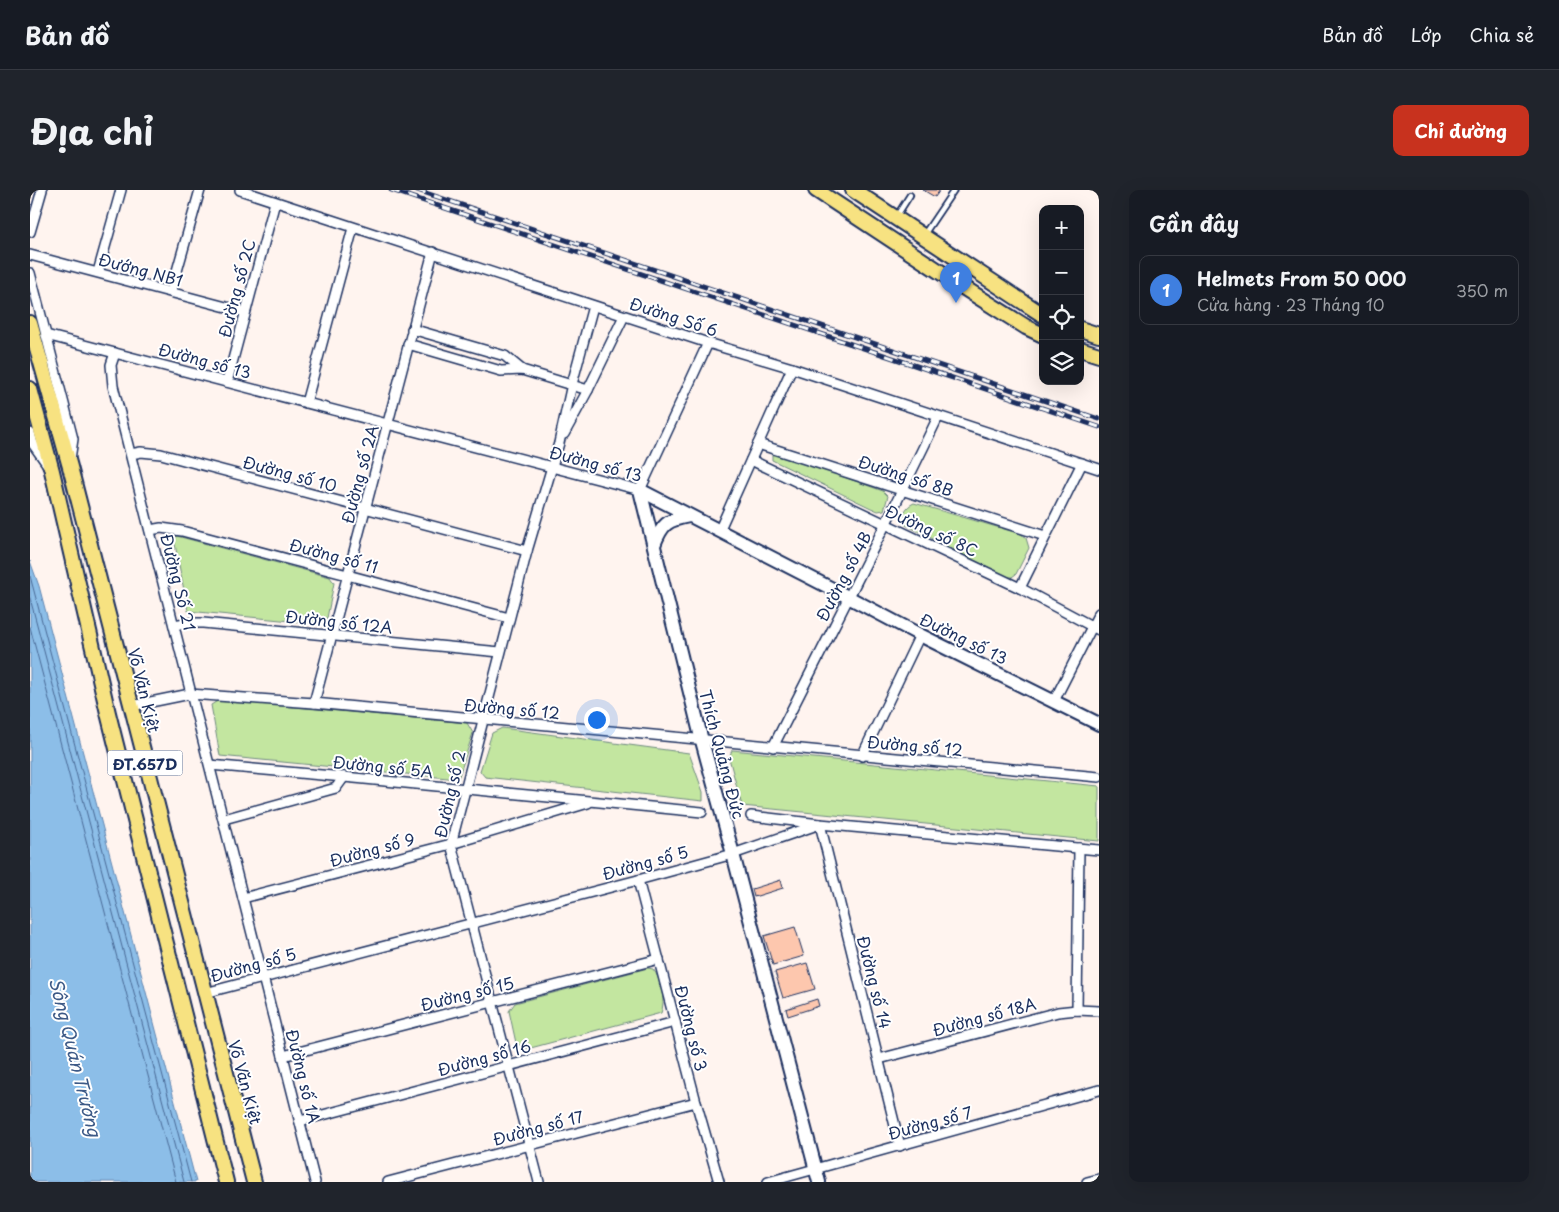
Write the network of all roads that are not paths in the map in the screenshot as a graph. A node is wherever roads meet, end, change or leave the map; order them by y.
1 (42, 190) edge
2 (121, 190) edge
3 (200, 190) edge
4 (240, 190) edge
5 (816, 190) edge
6 (852, 190) edge
7 (954, 190) edge
8 (910, 195) dead end
9 (275, 202) junction
10 (895, 218) junction
11 (353, 228) junction
12 (30, 232) edge
13 (884, 236) junction
14 (923, 237) junction
15 (432, 252) junction
16 (30, 255) edge
17 (98, 272) junction
18 (30, 273) edge
19 (171, 292) junction
20 (593, 306) junction
21 (244, 312) junction
22 (1039, 312) edge
23 (624, 316) junction
24 (30, 323) edge
25 (412, 329) junction
26 (1084, 330) edge
27 (1039, 333) edge
28 (1099, 335) edge
29 (41, 340) junction
30 (708, 343) junction
31 (408, 344) junction
32 (1084, 350) edge
33 (115, 353) junction
34 (1099, 355) edge
35 (792, 368) junction
36 (522, 370) junction
37 (227, 382) junction
38 (572, 384) junction
39 (30, 389) edge
40 (588, 390) junction
41 (306, 403) junction
42 (938, 418) junction
43 (387, 424) junction
44 (30, 434) edge
45 (559, 443) junction
46 (758, 444) junction
47 (131, 454) junction
48 (751, 460) junction
49 (1082, 463) junction
50 (552, 467) junction
51 (1099, 469) edge
52 (52, 472) junction
53 (640, 490) junction
54 (904, 490) junction
55 (365, 509) junction
56 (689, 516) junction
57 (886, 525) junction
58 (150, 530) junction
59 (719, 531) junction
60 (1045, 536) junction
61 (654, 545) junction
62 (527, 551) junction
63 (348, 574) junction
64 (1020, 588) junction
65 (848, 597) junction
66 (1099, 613) edge
67 (509, 618) junction
68 (174, 625) junction
69 (1096, 629) edge
70 (920, 635) junction
71 (332, 636) junction
72 (500, 652) junction
73 (190, 694) junction
74 (1054, 701) junction
75 (314, 703) junction
76 (131, 706) junction
77 (108, 713) junction
78 (482, 720) junction
79 (1099, 724) edge
80 (702, 741) junction
81 (773, 747) junction
82 (862, 756) junction
83 (210, 765) junction
84 (344, 777) junction
85 (1099, 777) edge
86 (464, 790) junction
87 (594, 802) junction
88 (702, 812) dead end
89 (750, 816) dead end
90 (224, 819) junction
91 (820, 824) junction
92 (451, 844) junction
93 (1079, 848) junction
94 (1099, 850) edge
95 (734, 854) junction
96 (638, 880) junction
97 (243, 898) junction
98 (471, 923) junction
99 (659, 959) junction
100 (263, 977) junction
101 (205, 992) junction
102 (492, 1002) junction
103 (1077, 1010) junction
104 (1099, 1011) edge
105 (675, 1022) junction
106 (283, 1056) junction
107 (879, 1059) junction
108 (509, 1066) junction
109 (1099, 1090) edge
110 (696, 1102) junction
111 (300, 1121) junction
112 (529, 1145) junction
113 (900, 1146) junction
114 (815, 1168) junction
115 (1099, 1179) edge
116 (226, 1182) edge
117 (254, 1182) edge
118 (315, 1182) edge
119 (388, 1182) edge
120 (539, 1182) edge
121 (719, 1182) edge
122 (768, 1182) edge
123 (819, 1182) edge
124 (1087, 1182) edge

1 - 12 street
2 - 17 street
3 - 19 street
4 - 9 street, Đường Số 6
5 - 13 main road
6 - 10 main road
7 - 14 lane
8 - 10 lane
9 - 11 street, Đường Số 6
9 - 21 street, Đường số 2C
10 - 13 main road
10 - 14 main road
11 - 15 street, Đường Số 6
11 - 41 street
13 - 27 main road
14 - 22 main road
15 - 20 street, Đường Số 6
15 - 25 street, Đường số 2A
16 - 17 street, Đướng NB1
17 - 19 street, Đướng NB1
18 - 29 street
19 - 21 street, Đướng NB1
20 - 23 street, Đường Số 6
20 - 38 street, Đường số 2
21 - 37 street, Đường số 2C
23 - 30 street, Đường Số 6
23 - 40 street, Đường số 2
24 - 29 main road, Võ Văn Kiệt / ĐT.657D
25 - 31 street, Đường số 2A
25 - 36 street
26 - 28 main road
29 - 33 street, Đường số 13
29 - 76 main road, Võ Văn Kiệt / ĐT.657D
30 - 35 street, Đường Số 6
30 - 53 street
31 - 36 street
31 - 43 street, Đường số 2A
32 - 34 main road
33 - 37 street, Đường số 13
33 - 47 street, Đường Số 21
35 - 42 street, Đường Số 6
35 - 46 street
36 - 38 street
37 - 41 street, Đường số 13
38 - 40 street
38 - 45 street, Đường số 2
39 - 52 main road, ĐT.657D
40 - 45 street, Đường số 2
41 - 43 street, Đường số 13
42 - 49 street, Đường Số 6
42 - 54 street, Đường số 4B
43 - 50 street, Đường số 13
43 - 55 street, Đường số 2A
44 - 52 street
45 - 50 street, Đường số 2
46 - 48 street
46 - 54 street, Đường số 8B
47 - 55 street, Đường số 10
47 - 58 street, Đường Số 21
48 - 57 street, Đường số 8C
48 - 59 street
49 - 51 street, Đường Số 6
49 - 60 street
50 - 53 street, Đường số 13
50 - 62 street, Đường số 2
52 - 77 main road, ĐT.657D
53 - 56 street, Đường số 13
53 - 61 street, Thích Quảng Đức
54 - 57 street, Đường số 4B
54 - 60 street, Đường số 8B
55 - 62 street, Đường số 10
55 - 63 street, Đường số 2A
56 - 59 street, Đường số 13
56 - 61 street
57 - 64 street, Đường số 8C
57 - 65 street, Đường số 4B
58 - 63 street, Đường số 11
58 - 68 street, Đường Số 21
59 - 65 street, Đường số 13
60 - 64 street
61 - 80 street, Thích Quảng Đức
62 - 67 street, Đường số 2
63 - 67 street, Đường số 11
63 - 71 street, Đường số 2A
64 - 69 street, Đường số 8C
65 - 70 street, Đường số 13
65 - 81 street, Đường số 4B
66 - 69 street
67 - 72 street, Đường số 2
68 - 71 street, Đường số 12A
68 - 73 street, Đường Số 21
69 - 74 street
70 - 74 street, Đường số 13
70 - 82 street
71 - 72 street, Đường số 12A
71 - 75 street, Đường số 2A
72 - 78 street, Đường số 2
73 - 75 street, Đường số 12
73 - 76 street, Đường số 12
73 - 83 street, Đường Số 21
74 - 79 street, Đường số 13
75 - 78 street, Đường số 12
76 - 77 main road
76 - 101 main road, Võ Văn Kiệt / ĐT.657D
77 - 116 main road, ĐT.657D
78 - 80 street, Đường số 12
78 - 86 street, Đường số 2
80 - 81 street, Đường số 12
80 - 95 street, Thích Quảng Đức
81 - 82 street, Đường số 12
82 - 85 street, Đường số 12
83 - 84 street, Đường số 5A
83 - 90 street, Đường Số 21
84 - 86 street, Đường số 5A
84 - 90 street
86 - 87 street, Đường số 5A
86 - 92 street, Đường số 2
87 - 88 street, Đường số 5A
87 - 92 street, Đường số 9
89 - 91 street
90 - 97 street
91 - 93 street, Đường số 5
91 - 95 street, Đường số 5
91 - 107 street, Đường số 14
92 - 97 street, Đường số 9
92 - 98 street, Đường số 2
93 - 94 street, Đường số 5
93 - 103 street
95 - 96 street, Đường số 5
95 - 114 street, Thích Quảng Đức
96 - 98 street, Đường số 5
96 - 99 street, Đường số 3
97 - 100 street
98 - 100 street, Đường số 5
98 - 102 street, Đường số 2
99 - 102 street, Đường số 15
99 - 105 street, Đường số 3
100 - 101 street, Đường số 5
100 - 106 street, Đường số 1A
101 - 117 main road, Võ Văn Kiệt / ĐT.657D
102 - 106 street, Đường số 15
102 - 108 street, Đường số 2
103 - 104 street, Đường số 18A
103 - 107 street, Đường số 18A
105 - 108 street, Đường số 16
105 - 110 street, Đường số 3
106 - 111 street, Đường số 1A
107 - 113 street, Đường số 14
108 - 111 street, Đường số 16
108 - 112 street, Đường số 2
109 - 113 street, Đường số 7
110 - 112 street, Đường số 17
110 - 121 street, Đường số 3
111 - 118 street, Đường số 1A
112 - 119 street, Đường số 17
112 - 120 street, Đường số 2
113 - 114 street, Đường số 7
114 - 122 street, Đường số 7
114 - 123 street, Thích Quảng Đức
115 - 124 street

